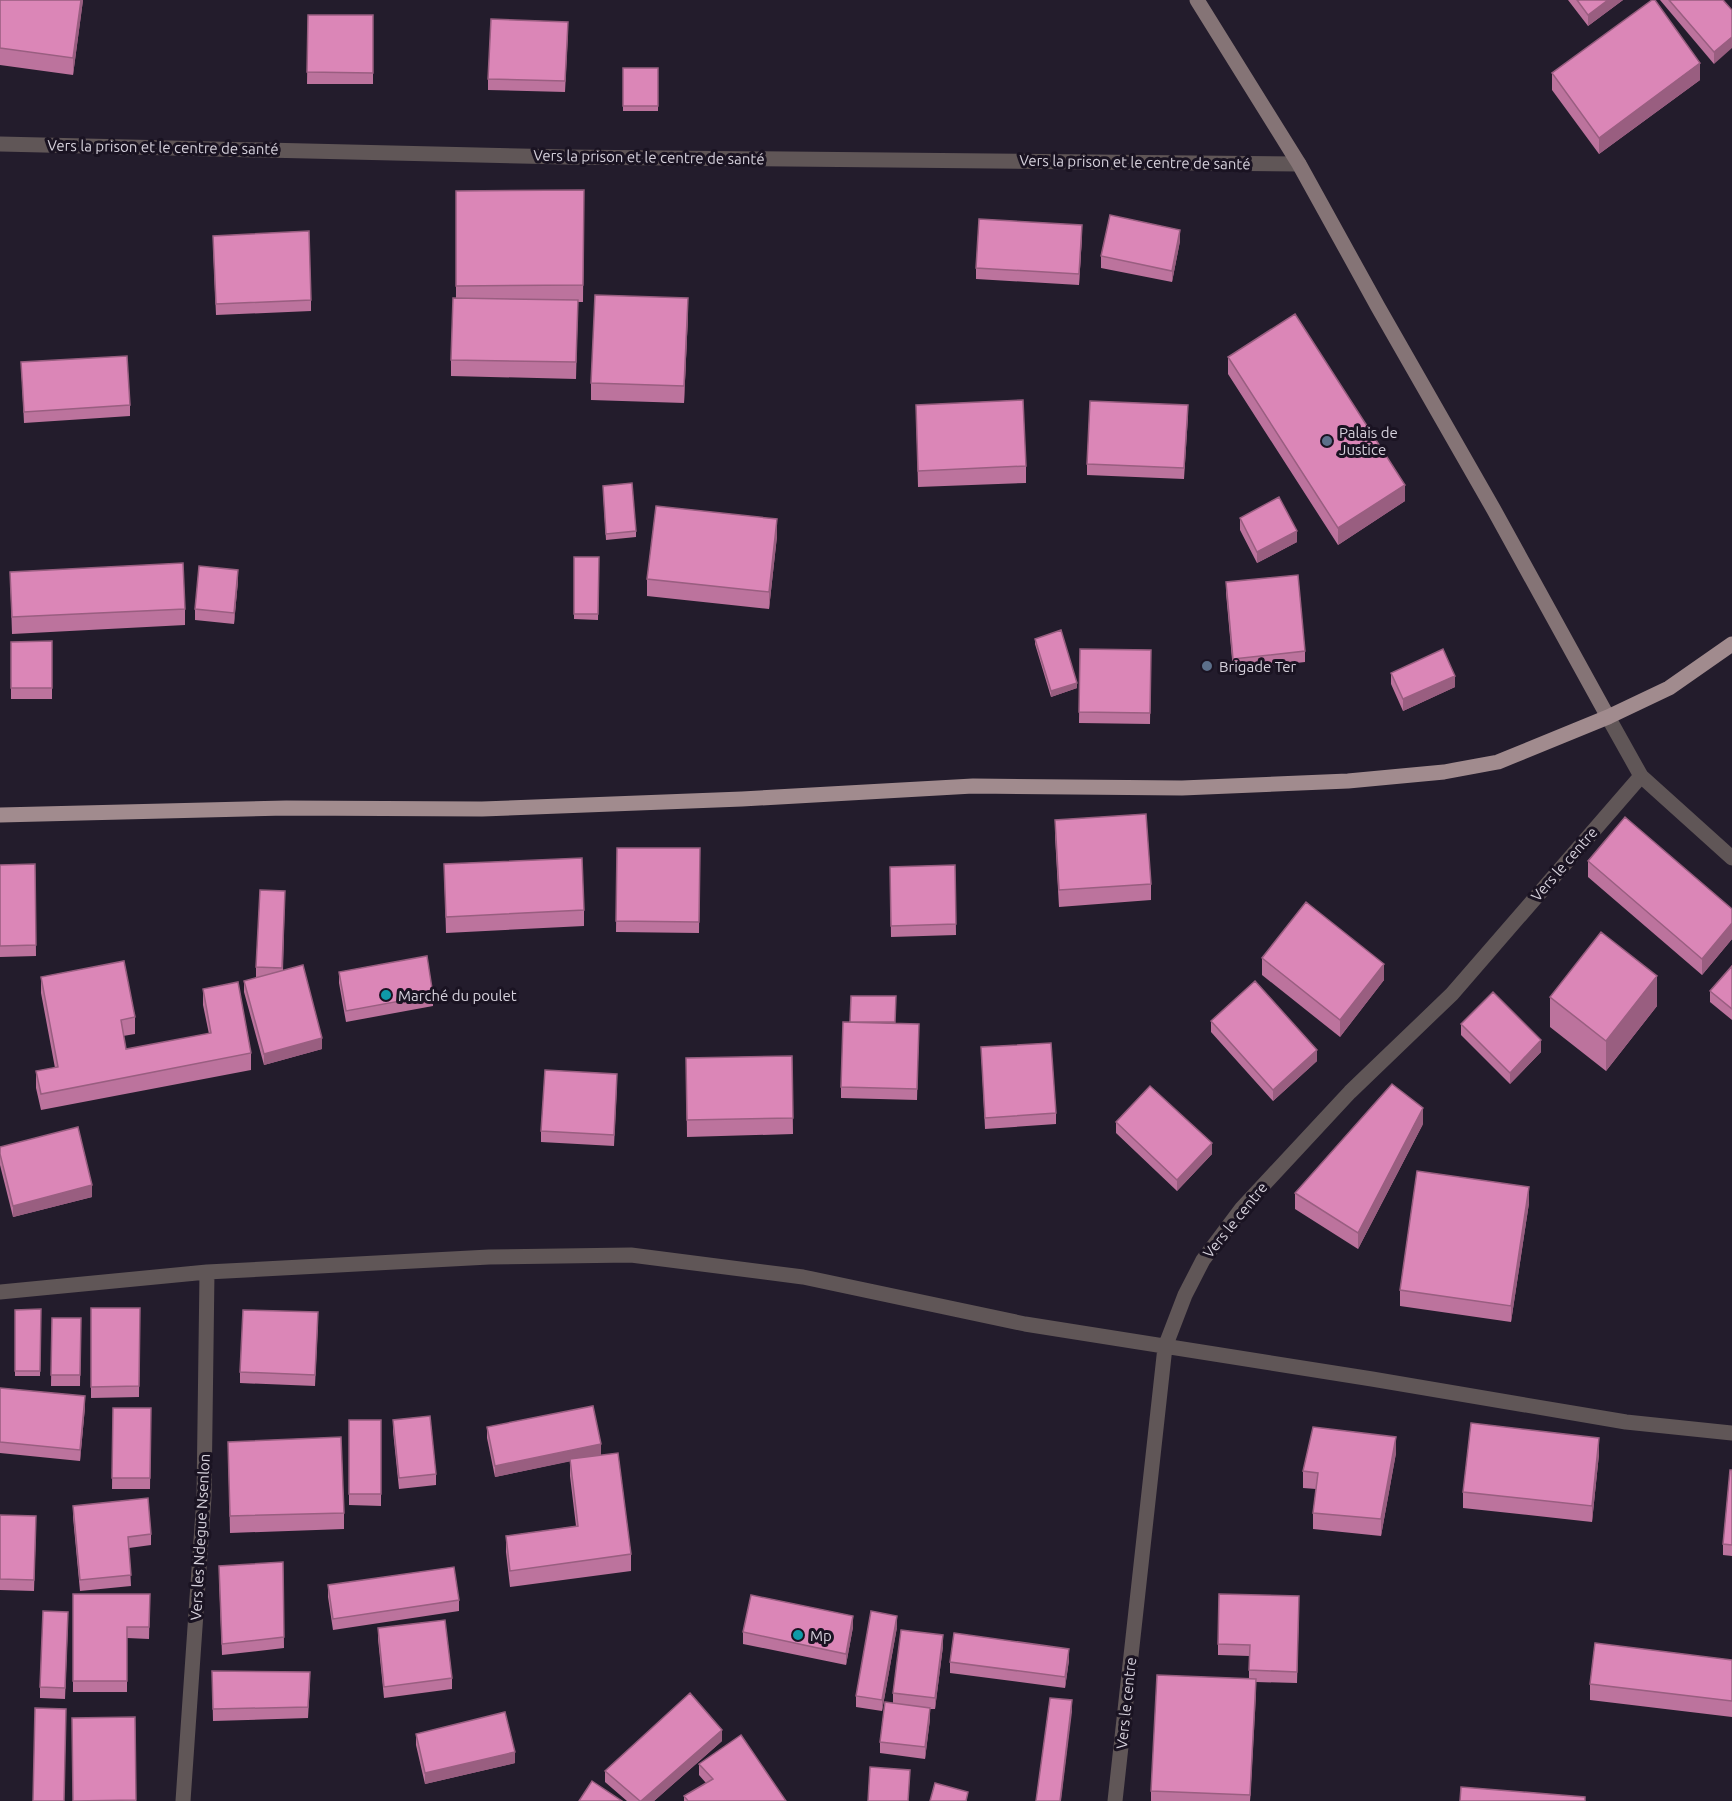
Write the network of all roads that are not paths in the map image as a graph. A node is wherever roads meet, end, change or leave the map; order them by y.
1 (1197, 0) edge
2 (0, 144) edge
3 (1299, 164) junction
4 (1732, 644) edge
5 (1608, 717) junction
6 (1641, 776) junction
7 (0, 815) edge
8 (1732, 858) edge
9 (207, 1272) junction
10 (0, 1292) edge
11 (1165, 1347) junction
12 (1732, 1433) edge
13 (183, 1801) edge
14 (1115, 1801) edge

1 - 3 street
2 - 3 street, Vers la prison et le centre de santé
3 - 5 street
4 - 5 main road
5 - 6 street
5 - 7 main road
6 - 8 street
6 - 11 street, Vers le centre
9 - 10 street
9 - 11 street
9 - 13 street, Vers les Ndegue Nsenlon
11 - 12 street
11 - 14 street, Vers le centre

